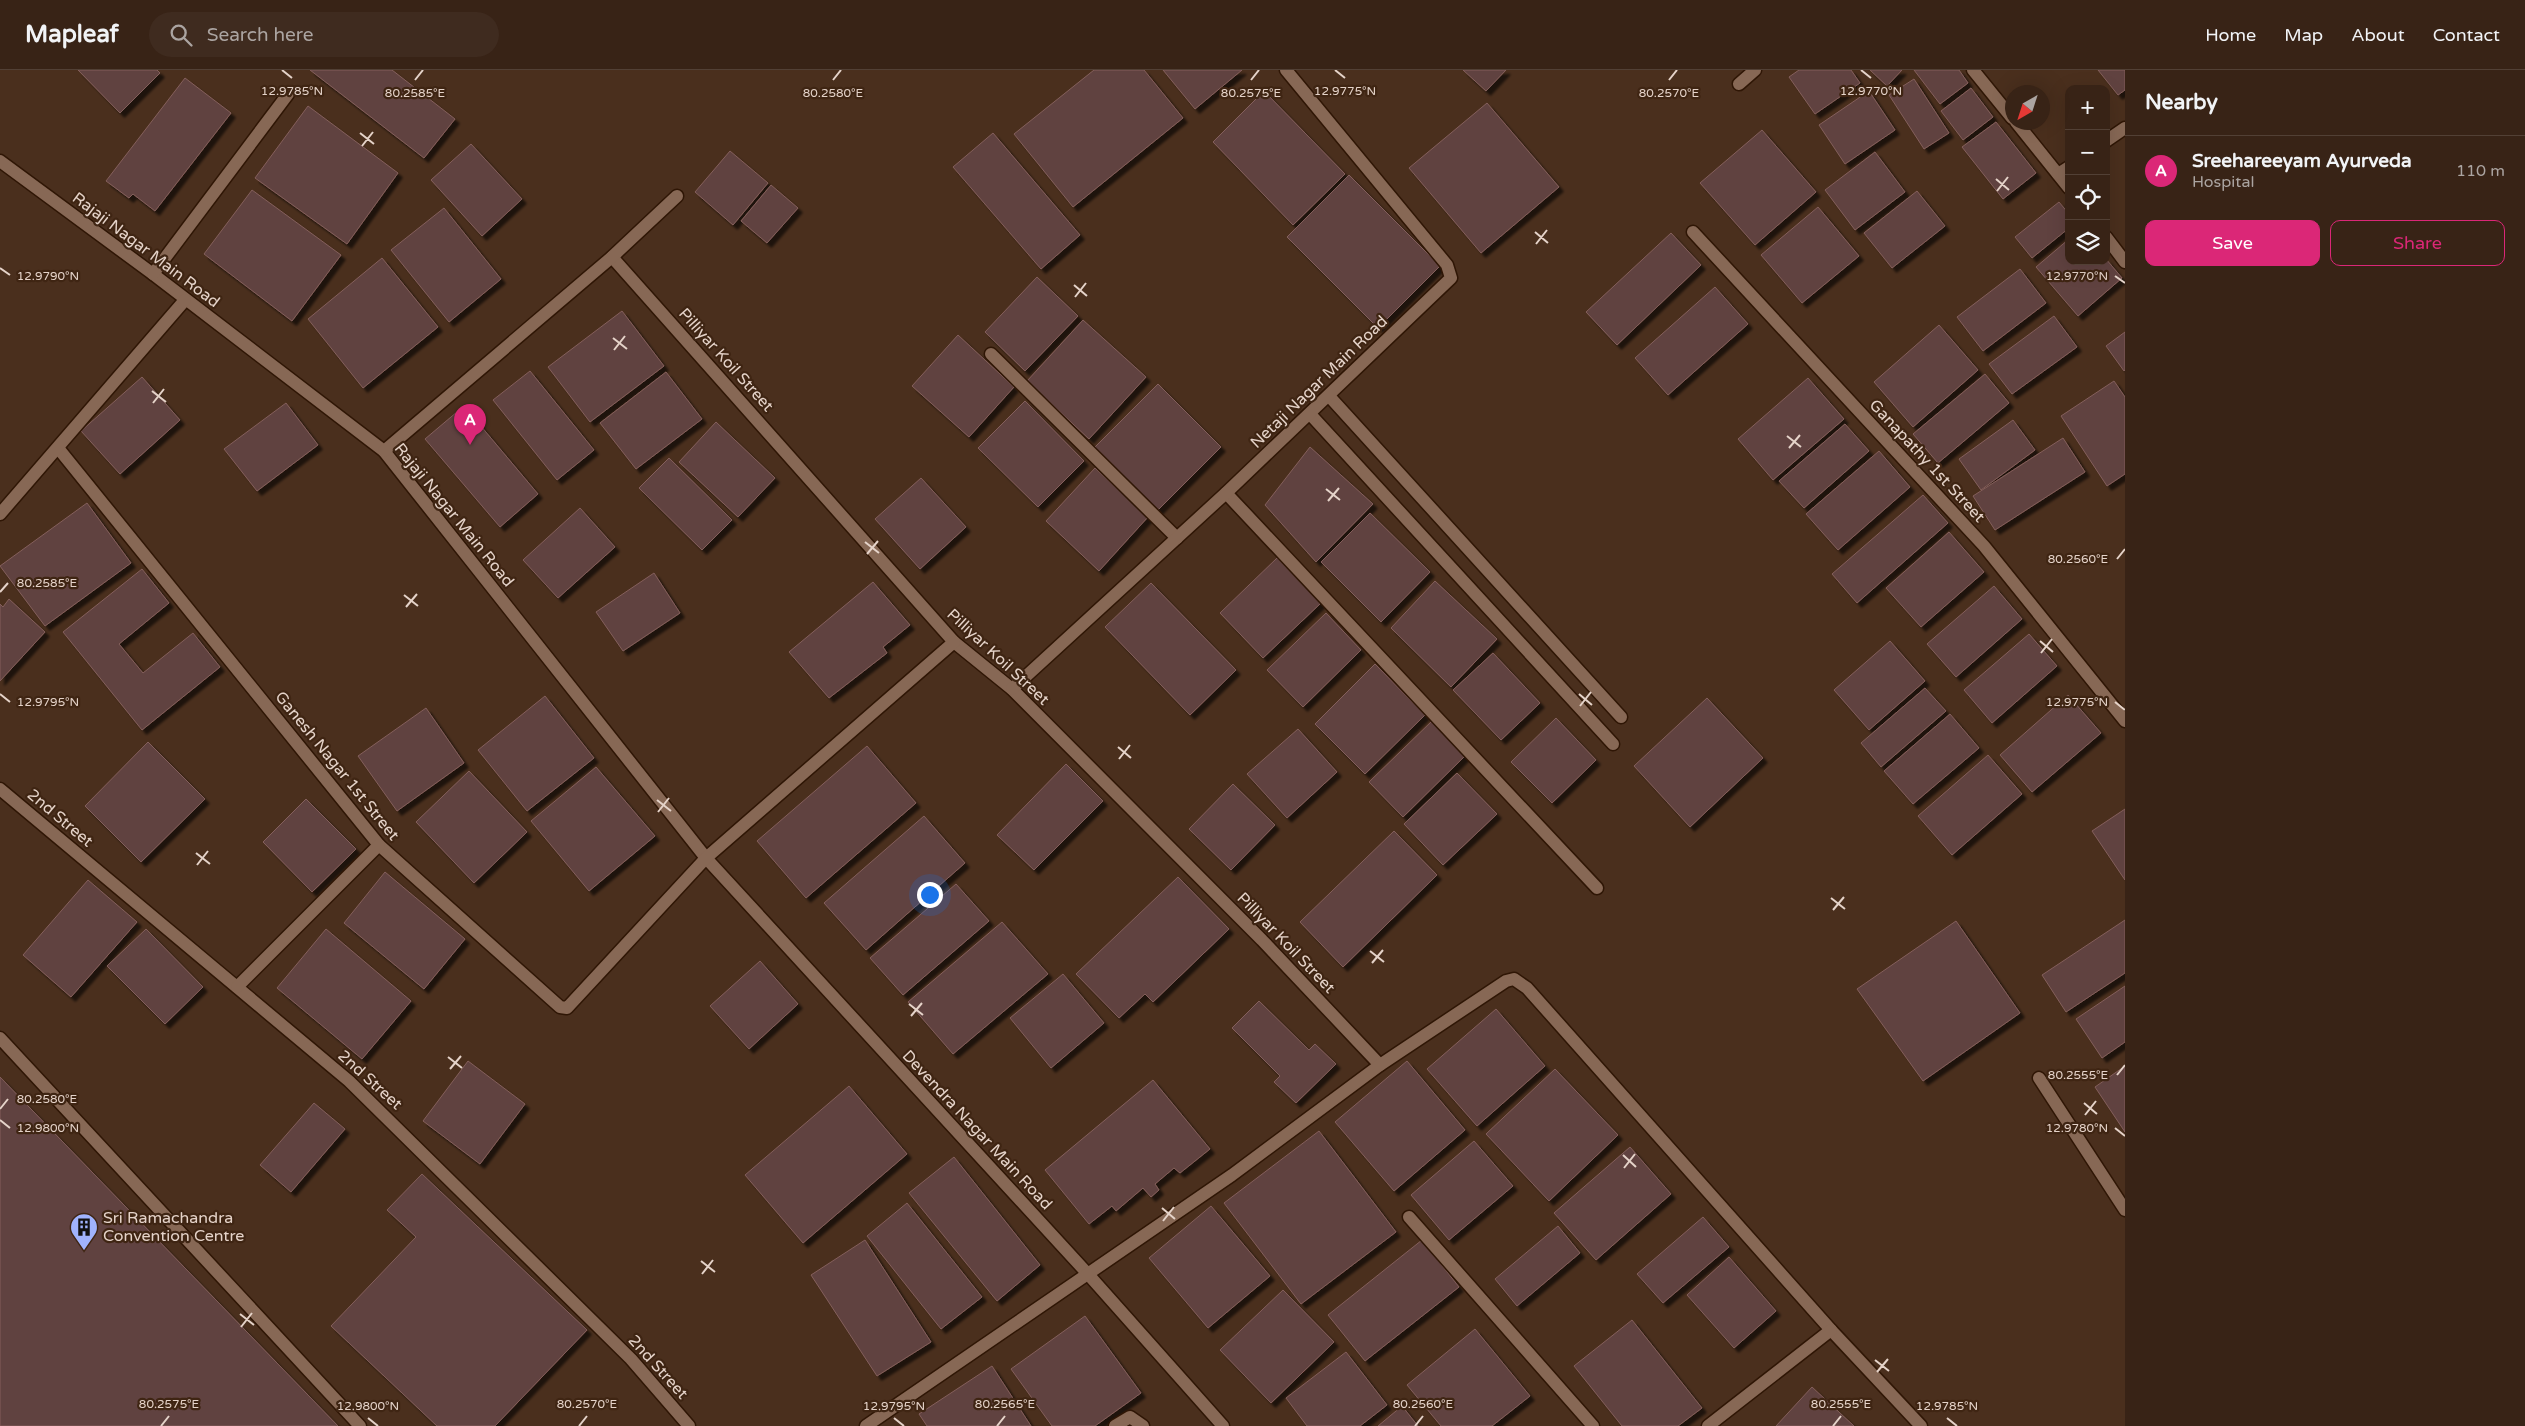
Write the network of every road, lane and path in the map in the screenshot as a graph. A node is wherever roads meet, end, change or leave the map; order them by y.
1 (1286, 70) edge
2 (1756, 70) edge
3 (1973, 70) edge
4 (1738, 84) dead end
5 (288, 94) dead end
6 (2005, 109) edge
7 (2125, 128) edge
8 (2024, 130) edge
9 (2110, 138) edge
10 (0, 161) edge
11 (2064, 170) edge
12 (677, 196) dead end
13 (1694, 232) dead end
14 (2110, 243) edge
15 (612, 257) junction
16 (2125, 262) edge
17 (153, 274) junction
18 (185, 300) junction
19 (991, 354) dead end
20 (1329, 396) junction
21 (1310, 414) junction
22 (58, 448) junction
23 (384, 451) junction
24 (1226, 493) junction
25 (0, 514) edge
26 (1177, 538) junction
27 (954, 642) junction
28 (1012, 689) junction
29 (1621, 716) dead end
30 (2125, 721) edge
31 (1613, 744) dead end
32 (0, 789) edge
33 (379, 845) junction
34 (706, 858) junction
35 (1598, 888) dead end
36 (237, 987) junction
37 (0, 1038) edge
38 (1380, 1064) junction
39 (2039, 1078) dead end
40 (2125, 1210) edge
41 (1409, 1217) dead end
42 (1087, 1273) junction
43 (1831, 1330) junction
44 (360, 1426) edge
45 (689, 1426) edge
46 (866, 1426) edge
47 (1115, 1426) edge
48 (1143, 1426) edge
49 (1223, 1426) edge
50 (1594, 1426) edge
51 (1708, 1426) edge
52 (1921, 1426) edge

1 - 20 street, Netaji Nagar Main Road
2 - 4 street
3 - 6 street
5 - 17 street
7 - 9 street
8 - 11 street
10 - 17 street, Rajaji Nagar Main Road
12 - 15 street
13 - 30 street, Ganapathy 1st Street
14 - 16 street
15 - 23 street
15 - 27 street, Pilliyar Koil Street
17 - 18 street, Rajaji Nagar Main Road
18 - 22 street
18 - 23 street, Rajaji Nagar Main Road
19 - 26 street
20 - 21 street, Netaji Nagar Main Road
20 - 29 street
21 - 24 street, Netaji Nagar Main Road
21 - 31 street
22 - 25 street
22 - 33 street, Ganesh Nagar 1st Street
23 - 34 street, Rajaji Nagar Main Road
24 - 26 street, Netaji Nagar Main Road
24 - 35 street
26 - 28 street, Netaji Nagar Main Road
27 - 28 street, Pilliyar Koil Street
27 - 34 street
28 - 38 street, Pilliyar Koil Street
32 - 36 street, 2nd Street
33 - 34 street, Ganesh Nagar 1st Street
33 - 36 street
34 - 42 street, Devendra Nagar Main Road
36 - 45 street, 2nd Street
37 - 44 street
38 - 42 street
38 - 43 street
39 - 40 street
41 - 50 street
42 - 46 street
42 - 49 street, Devendra Nagar Main Road
43 - 51 street
43 - 52 street
47 - 48 street

